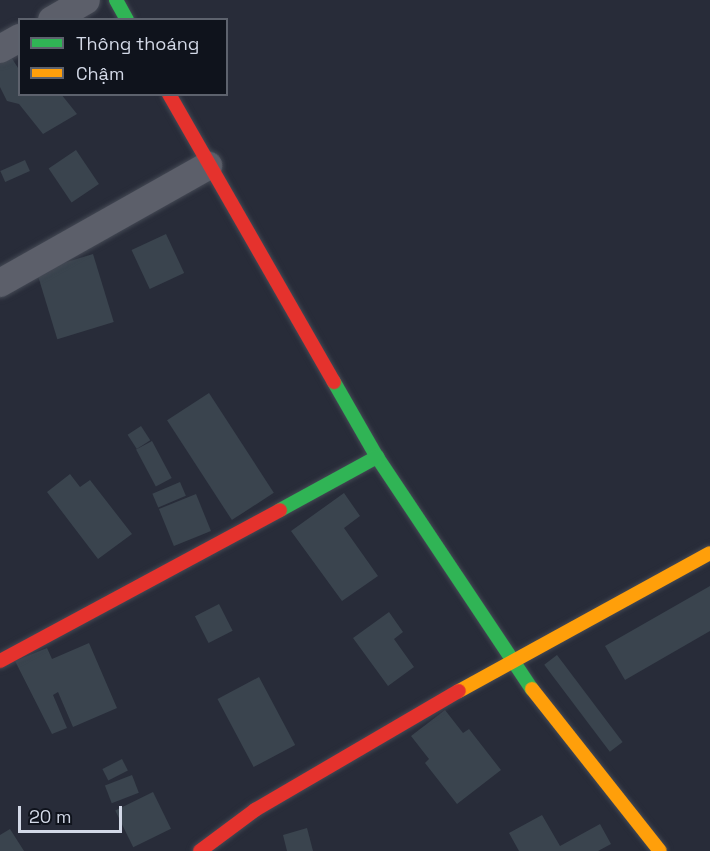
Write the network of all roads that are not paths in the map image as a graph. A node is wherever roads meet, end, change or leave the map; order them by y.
1 (86, 0) edge
2 (116, 0) edge
3 (55, 18) edge
4 (126, 18) edge
5 (18, 39) edge
6 (0, 49) edge
7 (170, 96) edge
8 (208, 166) junction
9 (0, 283) edge
10 (377, 457) junction
11 (710, 553) edge
12 (0, 661) edge
13 (510, 661) junction
14 (200, 851) edge
15 (660, 851) edge

1 - 3 street
2 - 4 street
5 - 6 street
7 - 8 street
8 - 9 street
8 - 10 street
10 - 12 street
10 - 13 street
11 - 13 street
13 - 14 street
13 - 15 street

